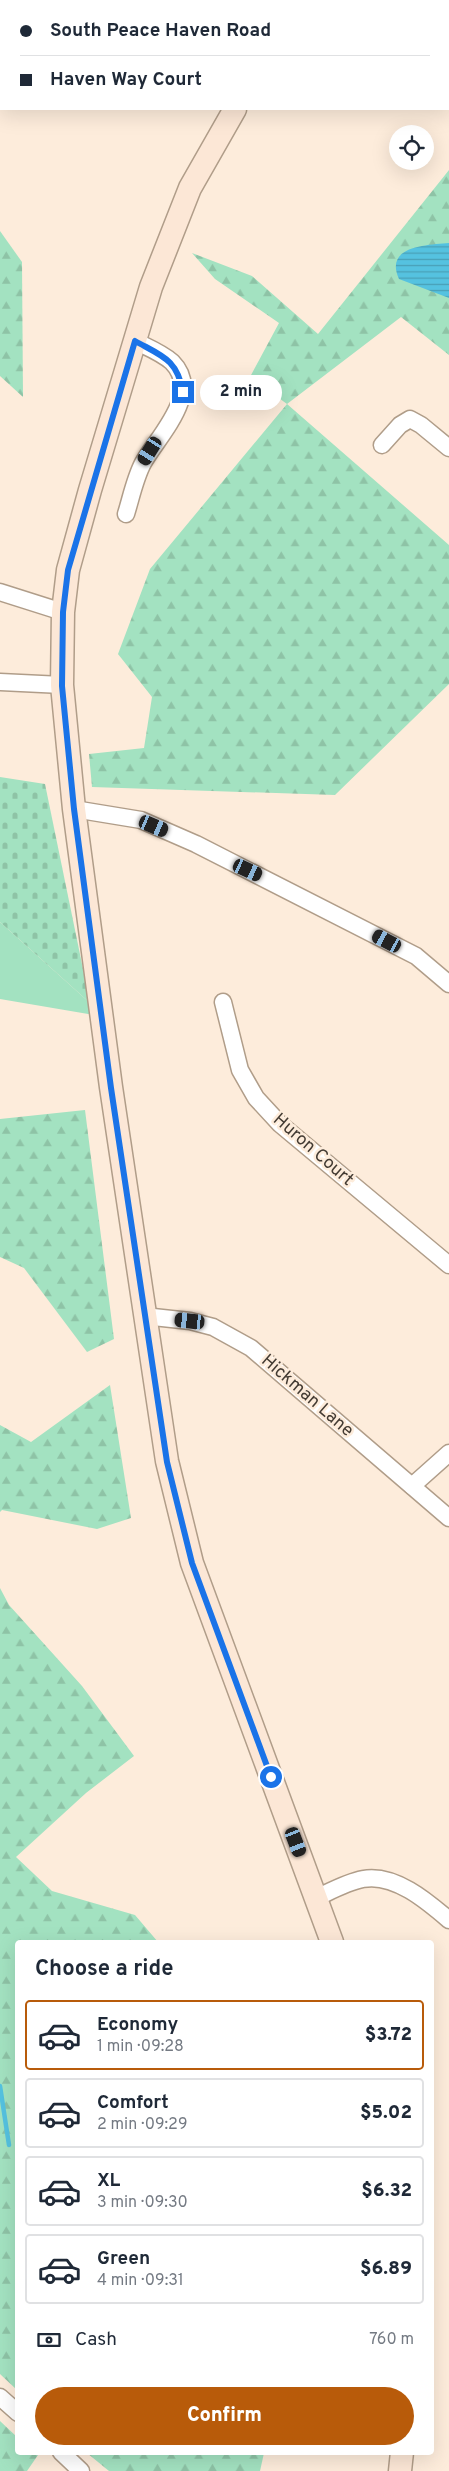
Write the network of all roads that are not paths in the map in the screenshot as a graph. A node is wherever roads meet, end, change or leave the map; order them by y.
1 (234, 110) edge
2 (135, 341) junction
3 (382, 445) dead end
4 (449, 448) edge
5 (126, 514) dead end
6 (0, 592) edge
7 (63, 612) junction
8 (0, 682) edge
9 (62, 686) junction
10 (74, 809) junction
11 (449, 984) edge
12 (223, 1002) dead end
13 (449, 1265) edge
14 (144, 1316) junction
15 (449, 1453) edge
16 (412, 1486) junction
17 (449, 1518) edge
18 (316, 1898) junction
19 (449, 1920) edge
20 (331, 1940) edge
21 (0, 2397) edge
22 (15, 2410) edge
23 (64, 2455) edge
24 (402, 2455) edge
25 (81, 2471) edge
26 (400, 2471) edge

1 - 2 main road
2 - 5 street
2 - 7 main road
3 - 4 street
6 - 7 street
7 - 9 main road
8 - 9 street
9 - 10 main road
10 - 11 street
10 - 14 main road
12 - 13 street, Huron Court
14 - 16 street, Hickman Lane
14 - 18 main road
15 - 16 street
16 - 17 street, Hickman Lane
18 - 19 street
18 - 20 main road
21 - 22 street
23 - 25 street
24 - 26 main road

